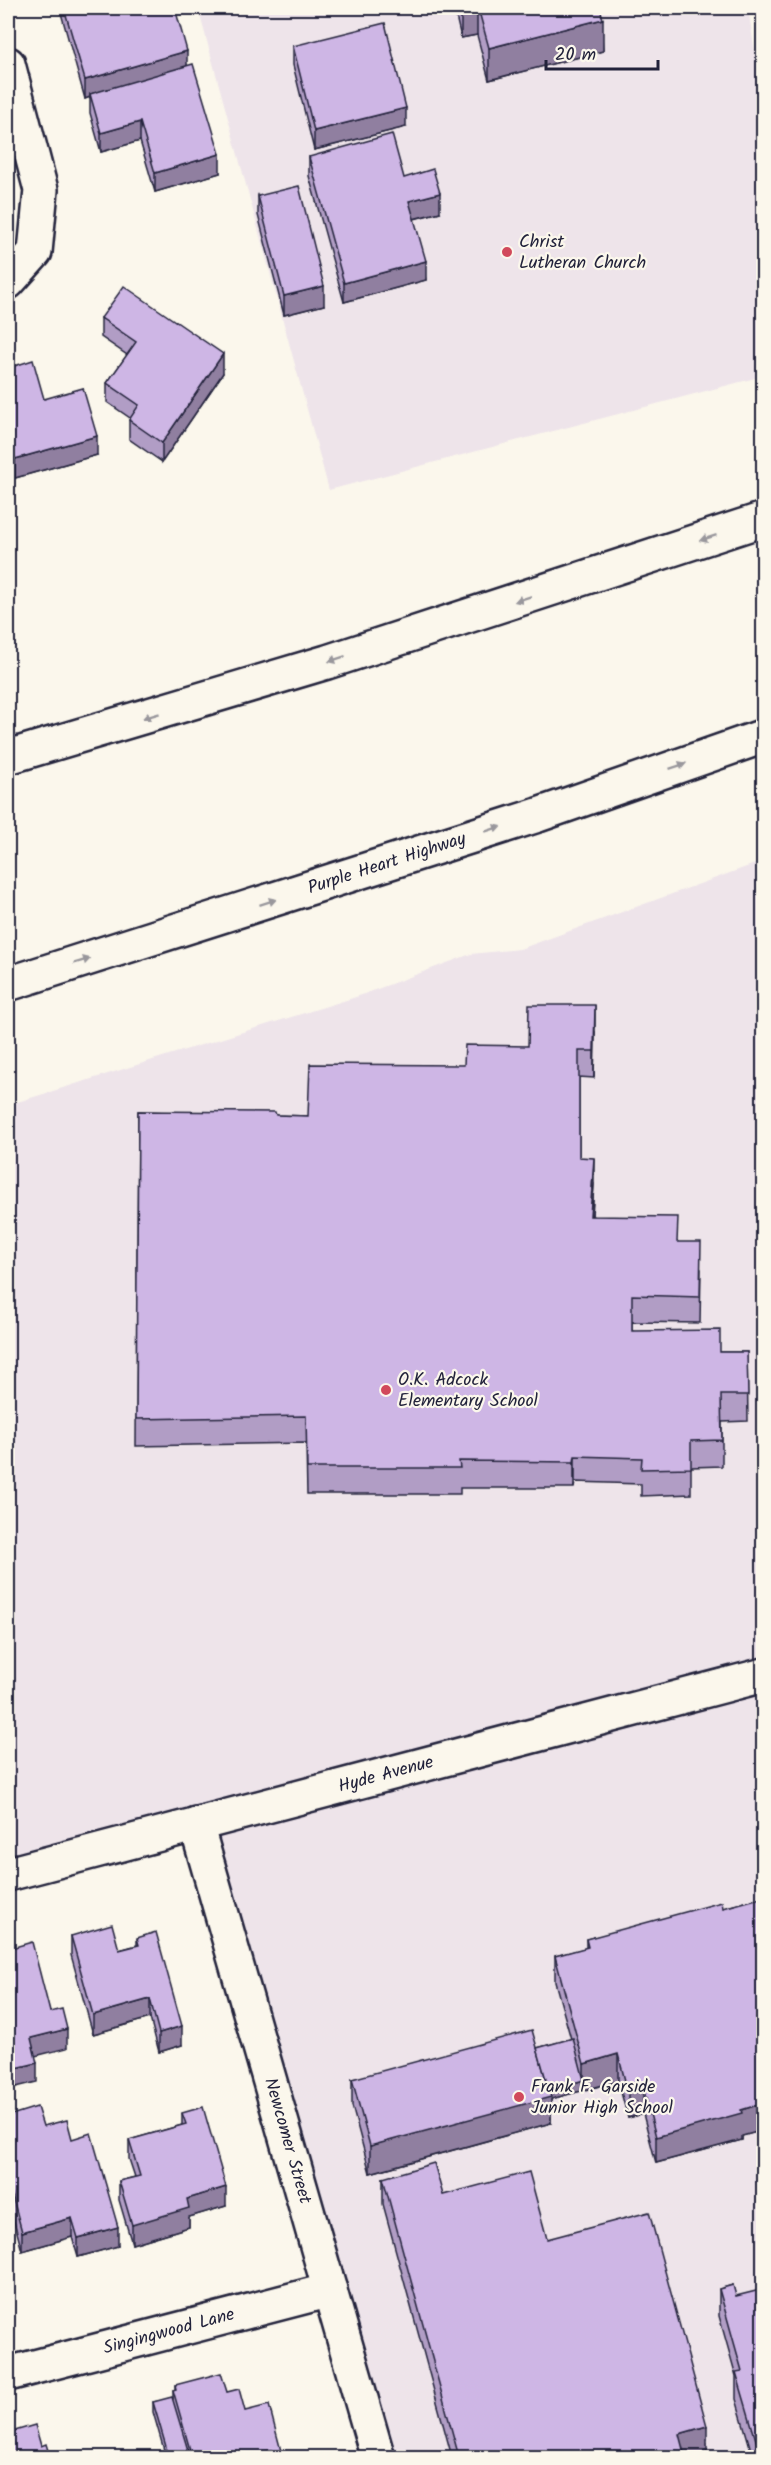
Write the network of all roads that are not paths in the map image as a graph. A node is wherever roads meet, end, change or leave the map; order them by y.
1 (8, 64) edge
2 (8, 282) edge
3 (764, 519) edge
4 (764, 736) edge
5 (8, 757) edge
6 (8, 984) edge
7 (764, 1675) edge
8 (196, 1824) junction
9 (8, 1874) edge
10 (330, 2290) junction
11 (8, 2374) edge
12 (378, 2457) edge

1 - 2 main road
3 -> 5 main road
6 -> 4 main road, Purple Heart Highway
7 - 8 main road, Hyde Avenue
8 - 9 main road, Hyde Avenue
8 - 10 main road, Newcomer Street
10 - 11 main road, Singingwood Lane
10 - 12 main road, Newcomer Street

